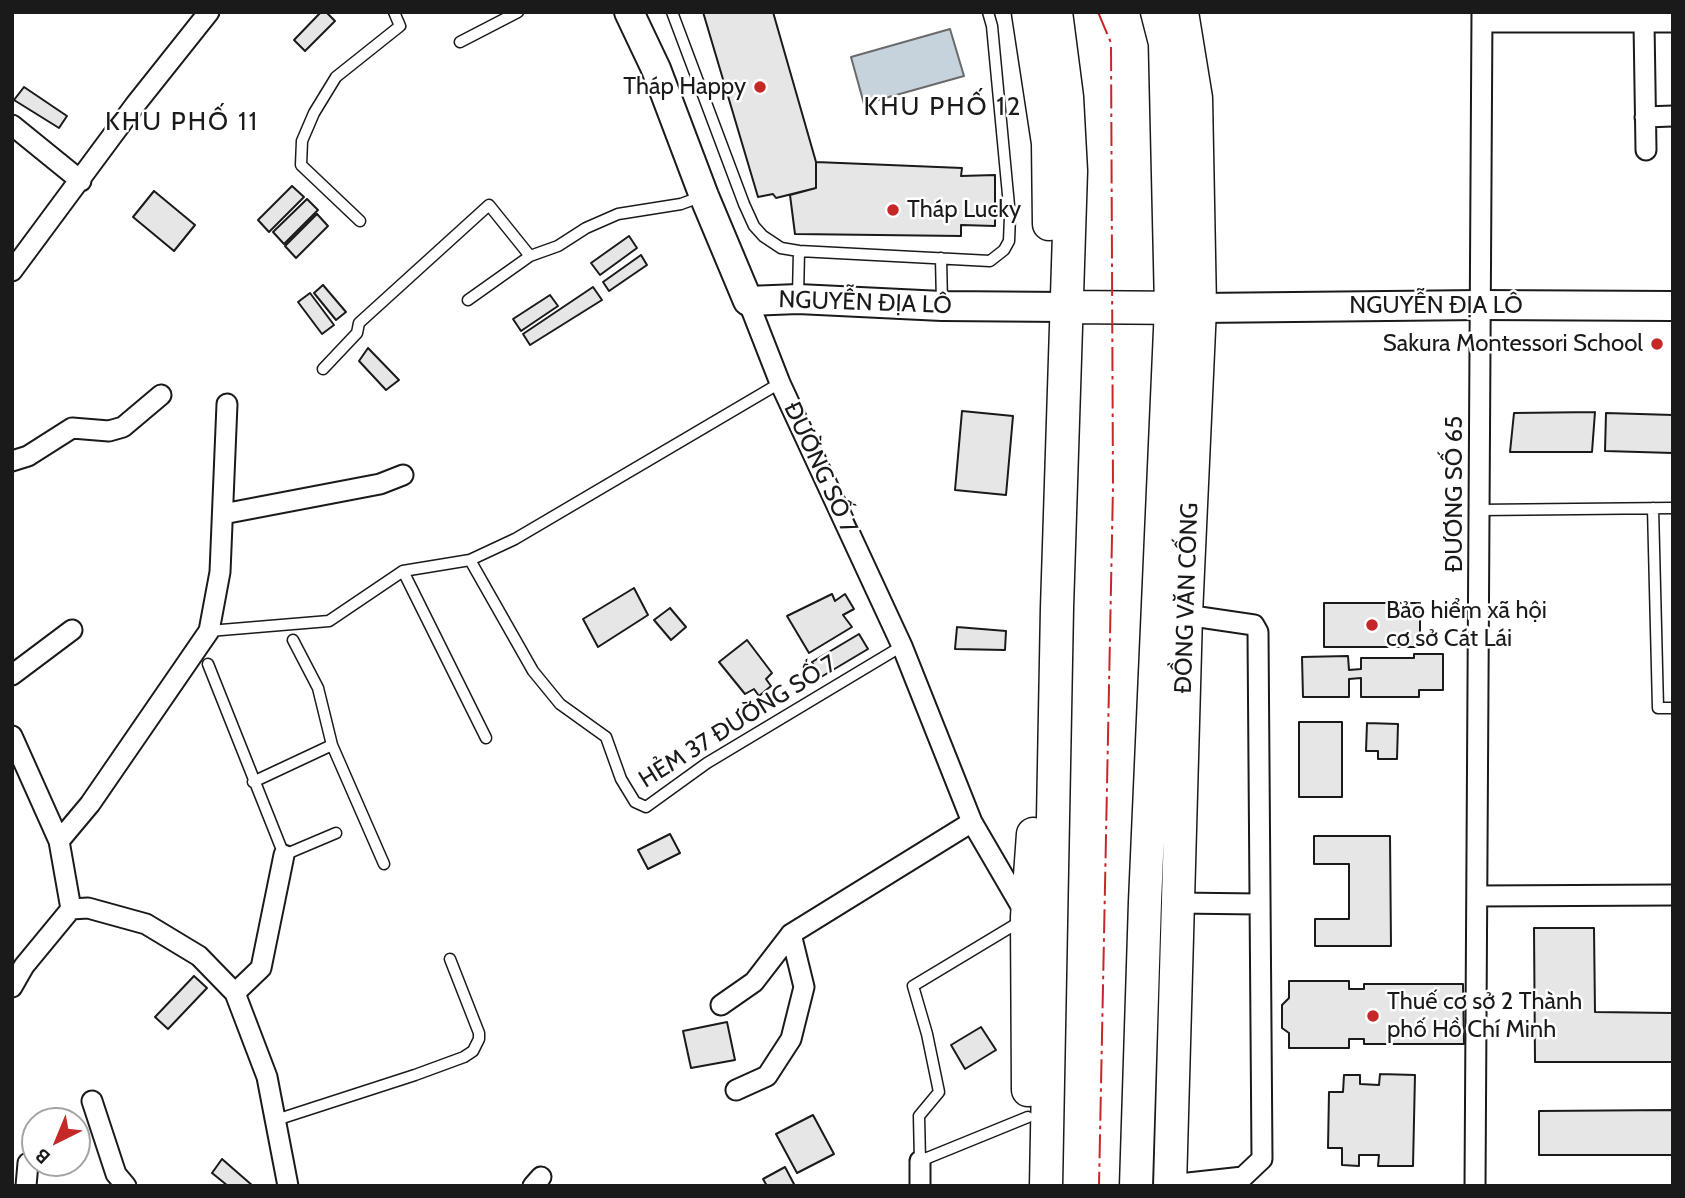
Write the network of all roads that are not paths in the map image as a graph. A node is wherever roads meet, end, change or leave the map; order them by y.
1 (209, 12) edge
2 (394, 12) edge
3 (519, 12) edge
4 (629, 12) edge
5 (672, 12) edge
6 (988, 12) edge
7 (1028, 12) edge
8 (1056, 12) edge
9 (1157, 12) edge
10 (1182, 12) edge
11 (1482, 17) edge
12 (1673, 22) edge
13 (1644, 23) junction
14 (460, 42) dead end
15 (1673, 116) edge
16 (1645, 117) junction
17 (12, 125) edge
18 (1646, 150) dead end
19 (81, 181) junction
20 (704, 196) junction
21 (360, 221) dead end
22 (799, 251) junction
23 (530, 256) junction
24 (941, 258) junction
25 (12, 271) edge
26 (799, 299) junction
27 (468, 300) dead end
28 (748, 301) junction
29 (1480, 305) junction
30 (942, 306) junction
31 (1673, 306) edge
32 (1065, 307) junction
33 (1185, 308) junction
34 (323, 369) dead end
35 (780, 383) junction
36 (161, 395) dead end
37 (226, 404) dead end
38 (12, 461) edge
39 (403, 475) dead end
40 (1653, 508) junction
41 (1673, 508) edge
42 (1479, 510) junction
43 (223, 514) junction
44 (470, 559) junction
45 (403, 571) junction
46 (1172, 614) junction
47 (72, 630) dead end
48 (209, 631) junction
49 (293, 640) dead end
50 (902, 646) junction
51 (208, 664) dead end
52 (12, 675) edge
53 (1673, 708) edge
54 (12, 736) edge
55 (486, 738) dead end
56 (332, 745) junction
57 (253, 782) junction
58 (972, 822) junction
59 (336, 833) dead end
60 (59, 841) junction
61 (284, 855) junction
62 (384, 864) dead end
63 (1673, 895) edge
64 (1477, 896) junction
65 (1145, 902) junction
66 (1177, 903) junction
67 (1259, 904) junction
68 (71, 909) junction
69 (1040, 918) junction
70 (791, 934) junction
71 (450, 958) dead end
72 (12, 986) edge
73 (234, 993) junction
74 (720, 1005) dead end
75 (736, 1090) dead end
76 (92, 1101) dead end
77 (1028, 1117) junction
78 (276, 1120) junction
79 (920, 1161) junction
80 (12, 1176) edge
81 (1136, 1185) edge
82 (1170, 1185) edge
83 (26, 1186) edge
84 (126, 1186) edge
85 (288, 1186) edge
86 (920, 1186) edge
87 (1025, 1186) edge
88 (1046, 1186) edge
89 (1475, 1186) edge

1 - 19 street
2 - 21 lane
3 - 14 lane
4 - 20 street, ĐƯỜNG SỐ 7
5 - 22 lane
6 - 24 lane
7 - 32 main road
8 - 32 main road
9 - 33 main road, ĐỒNG VĂN CỐNG
10 - 33 main road, ĐỒNG VĂN CỐNG
11 - 13 street
11 - 29 street, ĐƯƠNG SỐ 65
12 - 13 street
13 - 16 street
15 - 16 street
16 - 18 street
17 - 19 street
19 - 25 street
20 - 23 lane
20 - 28 street, ĐƯỜNG SỐ 7
22 - 24 lane
22 - 26 lane
23 - 27 lane
23 - 34 lane
24 - 30 lane
26 - 28 street, NGUYỄN ĐỊA LÔ
26 - 30 street, NGUYỄN ĐỊA LÔ
28 - 35 street, ĐƯỜNG SỐ 7
29 - 31 street, NGUYỄN ĐỊA LÔ
29 - 33 street, NGUYỄN ĐỊA LÔ
29 - 42 street, ĐƯƠNG SỐ 65
30 - 32 street, NGUYỄN ĐỊA LÔ
32 - 33 main road
32 - 69 main road
33 - 46 main road, ĐỒNG VĂN CỐNG
35 - 44 lane
35 - 50 street, ĐƯỜNG SỐ 7
36 - 38 street
37 - 43 street
39 - 43 street
40 - 41 lane
40 - 42 lane
40 - 53 lane
42 - 64 street, ĐƯƠNG SỐ 65
43 - 48 street
44 - 45 lane
44 - 50 lane, HẺM 37 ĐƯỜNG SỐ 7
45 - 48 lane
45 - 55 lane
46 - 65 main road, ĐỒNG VĂN CỐNG
46 - 66 main road, ĐỒNG VĂN CỐNG
46 - 67 street
47 - 52 street
48 - 60 street
49 - 56 lane
50 - 58 street, ĐƯỜNG SỐ 7
51 - 57 lane
54 - 60 street
56 - 57 lane
56 - 62 lane
57 - 61 lane
58 - 69 street, ĐƯỜNG SỐ 7
58 - 70 street
59 - 61 lane
60 - 68 street
61 - 73 street
63 - 64 street
64 - 89 street, ĐƯƠNG SỐ 65
65 - 66 main road
65 - 81 main road, ĐỒNG VĂN CỐNG
66 - 67 street
66 - 82 main road, ĐỒNG VĂN CỐNG
67 - 82 street
68 - 72 street
68 - 73 street
69 - 77 main road
69 - 79 lane
69 - 88 main road
70 - 74 street
70 - 75 street
71 - 78 lane
73 - 78 street
76 - 84 street
77 - 79 lane
77 - 87 main road
78 - 85 street
79 - 86 street
80 - 83 street
81 - 82 main road

